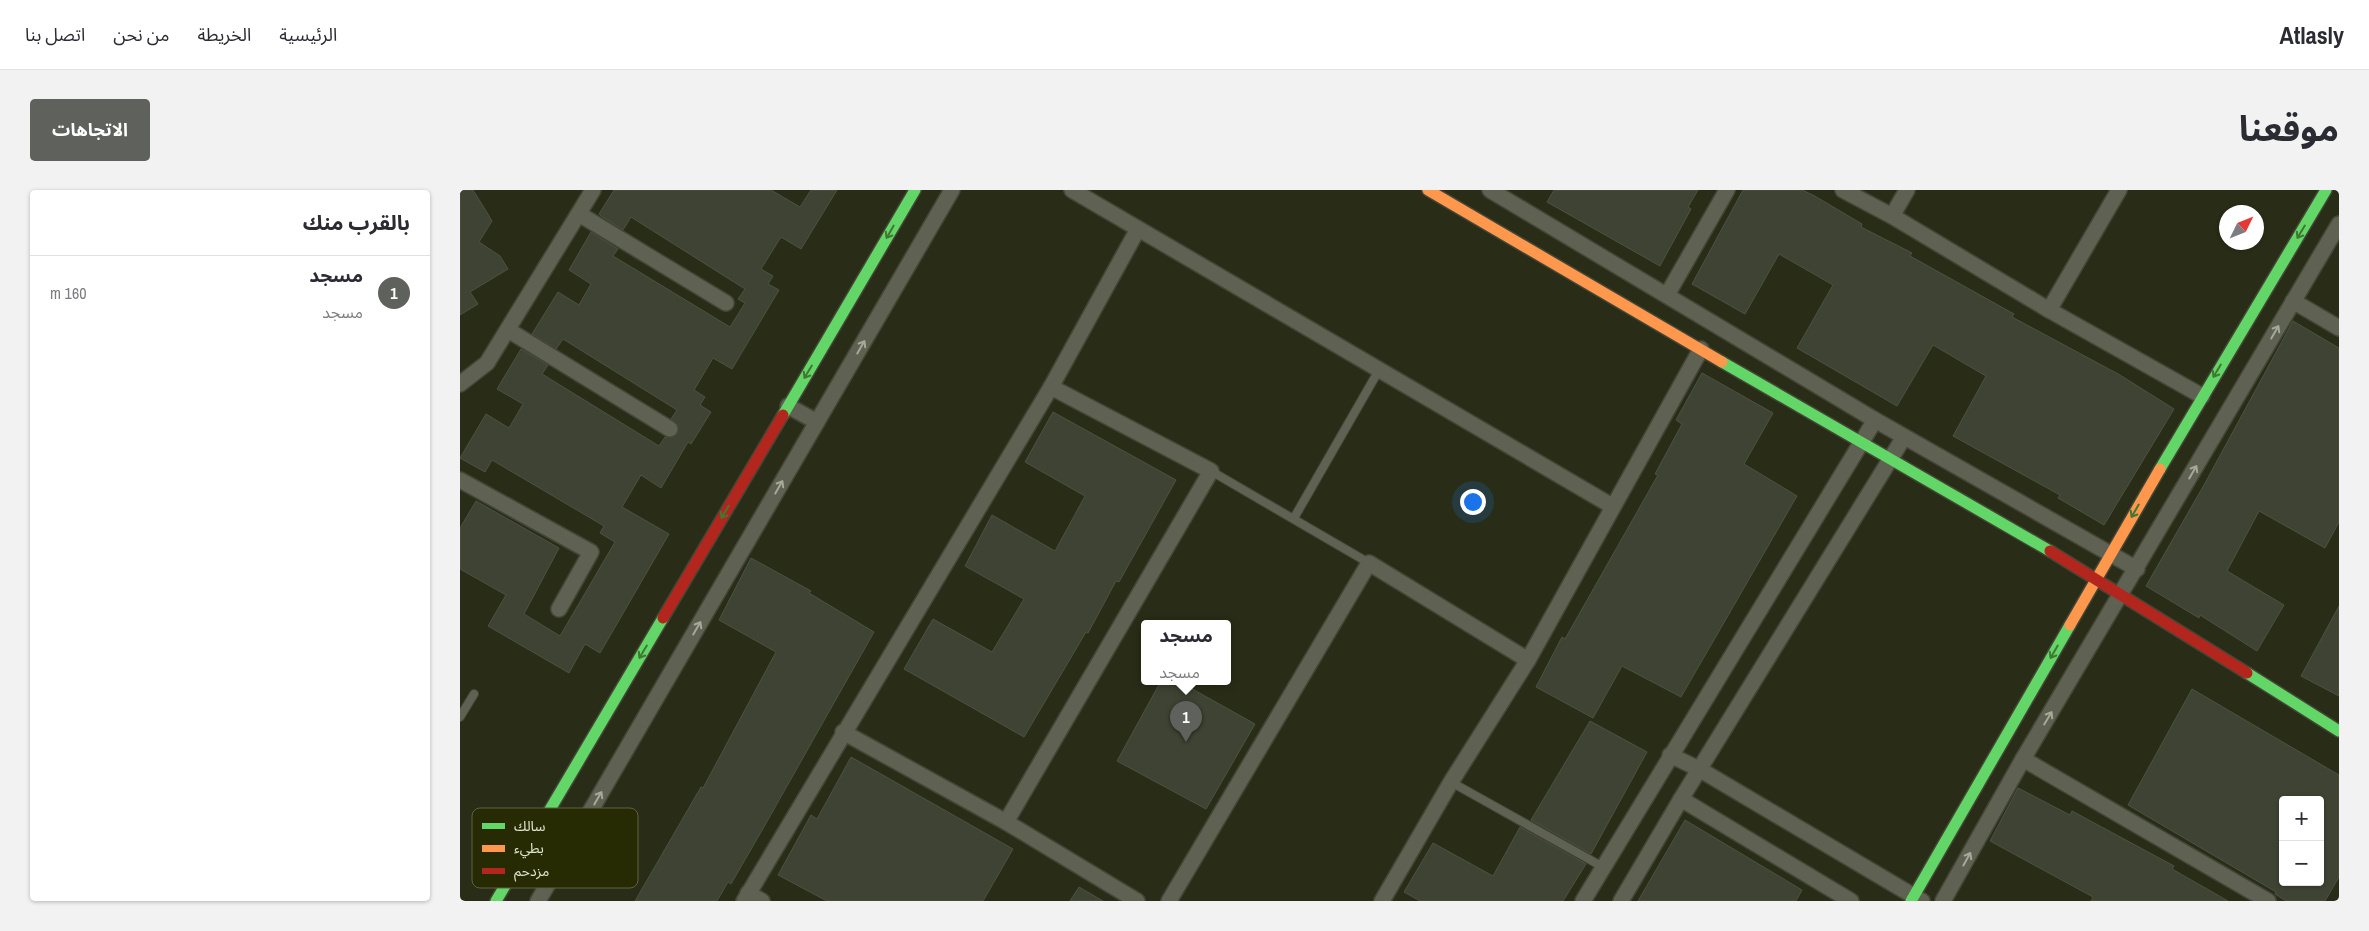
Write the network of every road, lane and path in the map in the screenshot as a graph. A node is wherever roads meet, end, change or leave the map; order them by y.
1 (593, 190) edge
2 (915, 190) edge
3 (952, 190) edge
4 (1072, 190) edge
5 (1428, 190) edge
6 (1490, 190) edge
7 (1726, 190) edge
8 (1843, 190) edge
9 (1907, 190) edge
10 (2119, 190) edge
11 (2326, 190) edge
12 (579, 214) junction
13 (1892, 216) junction
14 (2339, 224) edge
15 (1138, 229) junction
16 (1667, 295) junction
17 (2293, 301) junction
18 (726, 303) dead end
19 (2048, 310) junction
20 (2339, 328) edge
21 (508, 330) junction
22 (1701, 349) junction
23 (1379, 370) junction
24 (460, 384) edge
25 (1051, 387) junction
26 (2202, 396) junction
27 (788, 406) junction
28 (1875, 420) junction
29 (817, 422) junction
30 (670, 429) dead end
31 (1904, 437) junction
32 (1860, 443) junction
33 (1892, 459) junction
34 (1211, 471) junction
35 (460, 479) edge
36 (1612, 506) junction
37 (1294, 518) junction
38 (2111, 553) junction
39 (1369, 563) junction
40 (2137, 569) junction
41 (2096, 578) junction
42 (2122, 595) junction
43 (559, 609) dead end
44 (1528, 660) junction
45 (474, 694) dead end
46 (460, 717) edge
47 (2339, 731) edge
48 (843, 732) junction
49 (1670, 755) junction
50 (2023, 759) junction
51 (1700, 769) junction
52 (1451, 782) junction
53 (1680, 799) junction
54 (551, 808) edge
55 (592, 808) edge
56 (1006, 822) junction
57 (1602, 868) junction
58 (504, 888) edge
59 (546, 888) edge
60 (1831, 896) edge
61 (746, 897) edge
62 (1916, 899) edge
63 (496, 901) edge
64 (538, 901) edge
65 (762, 901) edge
66 (1137, 901) edge
67 (1169, 901) edge
68 (1382, 901) edge
69 (1583, 901) edge
70 (1621, 901) edge
71 (1851, 901) edge
72 (1943, 901) edge
73 (2268, 901) edge

1 - 12 street
2 -> 27 street
29 -> 3 street
4 - 15 street
5 - 22 street
6 - 16 street
7 - 16 street
8 - 13 street
9 - 13 street
10 - 19 street
11 -> 26 street
12 - 18 street
12 - 21 street
13 - 19 street
14 - 17 street
15 - 23 street
15 - 25 street
16 - 28 street
17 - 20 street
40 -> 17 street
19 - 26 street
21 - 24 street
21 - 30 street
22 - 32 street
22 - 36 street
23 - 36 street
23 - 37 lane
25 - 34 street
25 - 48 street
26 -> 38 street
27 - 29 street
27 -> 54 street
28 - 31 street
28 - 32 street
55 -> 29 street
31 - 33 street
31 - 38 street
32 - 33 street
32 - 49 street
33 - 41 street
33 - 51 street
34 - 37 lane
34 - 56 street
35 - 43 street
36 - 44 street
37 - 39 lane
38 - 40 street
38 - 41 street
39 - 44 street
39 - 67 street
40 - 42 street
41 - 42 street
41 -> 62 street
42 - 47 street
50 -> 42 street
44 - 52 street
45 - 46 lane
48 - 56 street
48 - 61 street
49 - 51 street
49 - 57 street
72 -> 50 street
50 - 73 street
51 - 53 street
51 - 62 street
52 - 57 lane
52 - 68 street
53 - 60 street
53 - 70 street
56 - 66 street
57 - 69 street
58 -> 63 street
64 -> 59 street
60 - 71 street
61 - 65 street

